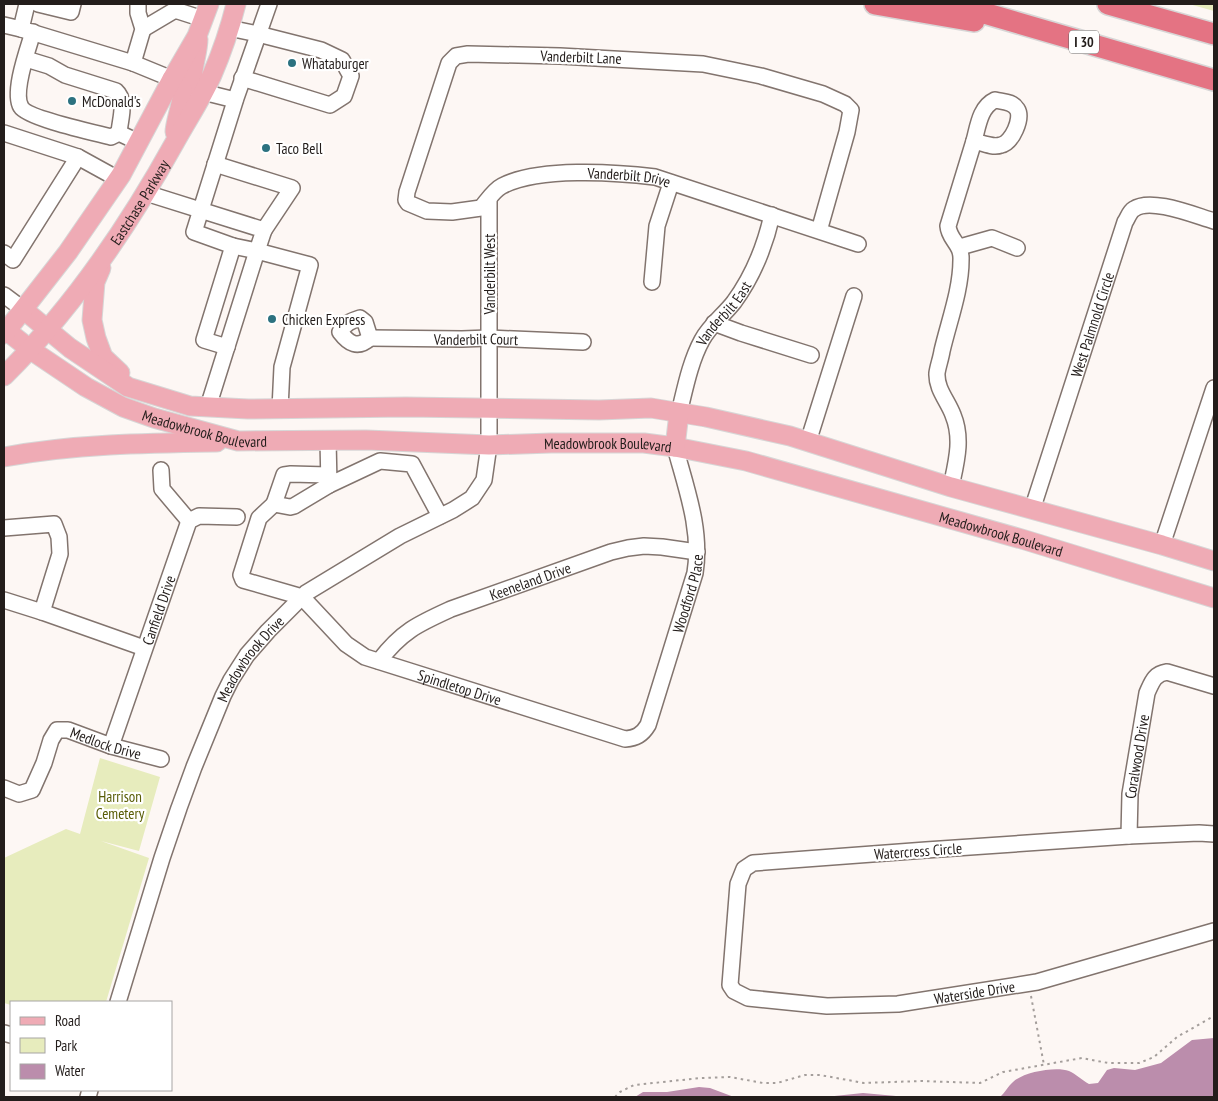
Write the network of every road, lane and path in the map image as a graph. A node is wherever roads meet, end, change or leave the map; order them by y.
1 (27, 4) edge
2 (38, 4) edge
3 (73, 4) edge
4 (138, 4) edge
5 (236, 4) edge
6 (269, 4) edge
7 (876, 4) edge
8 (953, 4) edge
9 (1108, 4) edge
10 (203, 20) edge
11 (4, 25) edge
12 (229, 28) junction
13 (143, 29) junction
14 (27, 30) junction
15 (258, 34) junction
16 (1214, 34) edge
17 (1074, 39) junction
18 (25, 63) junction
19 (133, 63) junction
20 (242, 78) junction
21 (172, 79) junction
22 (1214, 80) edge
23 (203, 92) junction
24 (235, 100) junction
25 (4, 133) edge
26 (115, 135) junction
27 (176, 141) junction
28 (974, 141) dead end
29 (138, 142) junction
30 (78, 157) junction
31 (215, 164) junction
32 (118, 179) junction
33 (671, 182) junction
34 (146, 193) junction
35 (489, 199) junction
36 (406, 200) joint
37 (201, 210) junction
38 (772, 215) junction
39 (1208, 220) edge
40 (264, 230) junction
41 (819, 231) junction
42 (858, 244) dead end
43 (233, 246) junction
44 (112, 247) junction
45 (960, 247) junction
46 (1017, 248) dead end
47 (257, 251) junction
48 (4, 253) edge
49 (652, 282) dead end
50 (4, 294) edge
51 (854, 296) dead end
52 (24, 310) junction
53 (714, 323) junction
54 (48, 328) junction
55 (5, 331) edge
56 (370, 338) dead end
57 (489, 338) junction
58 (583, 342) dead end
59 (227, 347) junction
60 (31, 350) junction
61 (811, 355) dead end
62 (4, 376) edge
63 (1214, 388) edge
64 (139, 391) junction
65 (208, 407) junction
66 (280, 409) junction
67 (489, 409) junction
68 (679, 413) junction
69 (328, 440) junction
70 (238, 441) junction
71 (808, 442) junction
72 (489, 445) junction
73 (675, 447) junction
74 (4, 457) edge
75 (161, 470) dead end
76 (328, 480) junction
77 (950, 487) junction
78 (274, 504) junction
79 (1032, 510) junction
80 (237, 516) dead end
81 (440, 516) junction
82 (189, 521) junction
83 (4, 528) edge
84 (1025, 540) junction
85 (1162, 545) junction
86 (698, 552) junction
87 (1214, 561) edge
88 (302, 597) junction
89 (1214, 598) edge
90 (4, 600) edge
91 (42, 612) junction
92 (144, 648) junction
93 (379, 661) junction
94 (1214, 686) edge
95 (638, 736) joint
96 (111, 746) junction
97 (161, 759) dead end
98 (4, 788) edge
99 (1214, 834) edge
100 (1129, 836) junction
101 (1214, 931) edge
102 (1028, 984) junction
103 (732, 988) joint
104 (118, 1001) edge
105 (1214, 1016) edge
106 (1044, 1065) junction
107 (615, 1097) edge

1 - 14 street
2 - 3 street
4 - 13 street
5 - 12 main road, Eastchase Parkway
6 - 15 street
7 - 17 highway
8 - 17 highway, I 30
9 - 16 highway
10 - 13 street
10 - 21 main road, Eastchase Parkway
10 - 23 main road
11 - 14 street
12 - 15 street
12 - 23 main road, Eastchase Parkway
13 - 19 street
14 - 18 street
14 - 19 street
15 - 20 street
15 - 20 street
17 - 22 highway, I 30
18 - 26 street
18 - 26 street
19 - 21 street
20 - 24 street
21 - 27 main road
21 - 29 main road, Eastchase Parkway
23 - 24 street
23 - 27 main road, Eastchase Parkway
24 - 31 street
25 - 30 street
26 - 29 street
27 - 34 main road, Eastchase Parkway
28 - 45 street
29 - 32 main road, Eastchase Parkway
30 - 32 street
30 - 48 street
31 - 37 street
31 - 40 street
32 - 52 main road, Eastchase Parkway
33 - 35 street, Vanderbilt Drive
33 - 38 street, Vanderbilt Drive
33 - 49 street
34 - 37 street
34 - 44 main road, Eastchase Parkway
35 - 36 street, Vanderbilt Drive
35 - 57 street, Vanderbilt West
36 - 41 street, Vanderbilt Lane
37 - 40 street
37 - 43 street
38 - 41 street, Vanderbilt Drive
38 - 53 street, Vanderbilt East
39 - 79 street, West Palmnold Circle
40 - 47 street
41 - 42 street, Vanderbilt Drive
43 - 47 street
43 - 59 street
44 - 54 main road, Eastchase Parkway
44 - 64 main road
45 - 46 street
45 - 77 street
47 - 59 street
47 - 66 street
50 - 52 street
51 - 71 street
52 - 54 main road, Meadowbrook Boulevard
52 - 55 main road, Eastchase Parkway
53 - 61 street
53 - 68 street, Vanderbilt East
54 - 60 main road, Eastchase Parkway
54 - 64 main road, Meadowbrook Boulevard
55 - 60 main road, Meadowbrook Boulevard
56 - 57 street, Vanderbilt Court
57 - 58 street, Vanderbilt Court
57 - 67 street, Vanderbilt West
59 - 65 street
60 - 62 main road, Eastchase Parkway
60 - 70 main road, Meadowbrook Boulevard
63 - 85 street
64 - 65 main road, Meadowbrook Boulevard
65 - 66 main road, Meadowbrook Boulevard
66 - 67 main road, Meadowbrook Boulevard
67 - 68 main road, Meadowbrook Boulevard
67 - 72 street, Meadowbrook Drive
68 - 71 main road, Meadowbrook Boulevard
68 - 73 main road
69 - 70 main road, Meadowbrook Boulevard
69 - 72 main road, Meadowbrook Boulevard
69 - 76 street
70 - 74 main road
71 - 77 main road, Meadowbrook Boulevard
72 - 73 main road, Meadowbrook Boulevard
72 - 81 street, Meadowbrook Drive
73 - 84 main road, Meadowbrook Boulevard
73 - 86 street, Woodford Place
75 - 82 street
76 - 78 street
76 - 78 street
76 - 81 street
77 - 79 main road, Meadowbrook Boulevard
78 - 88 street
79 - 84 main road
79 - 85 main road, Meadowbrook Boulevard
80 - 82 street
81 - 88 street, Meadowbrook Drive
82 - 92 street, Canfield Drive
83 - 91 street
84 - 89 main road, Meadowbrook Boulevard
85 - 87 main road, Meadowbrook Boulevard
86 - 93 street, Keeneland Drive
86 - 95 street, Woodford Place
88 - 93 street, Spindletop Drive
88 - 104 street, Meadowbrook Drive
90 - 91 street
91 - 92 street
92 - 96 street, Canfield Drive
93 - 95 street, Spindletop Drive
94 - 100 street, Coralwood Drive
96 - 97 street, Medlock Drive
96 - 98 street, Medlock Drive
99 - 100 street, Watercress Circle
100 - 103 street, Watercress Circle
101 - 102 street, Waterside Drive
102 - 103 street, Waterside Drive
102 - 106 path
105 - 106 path
106 - 107 path

